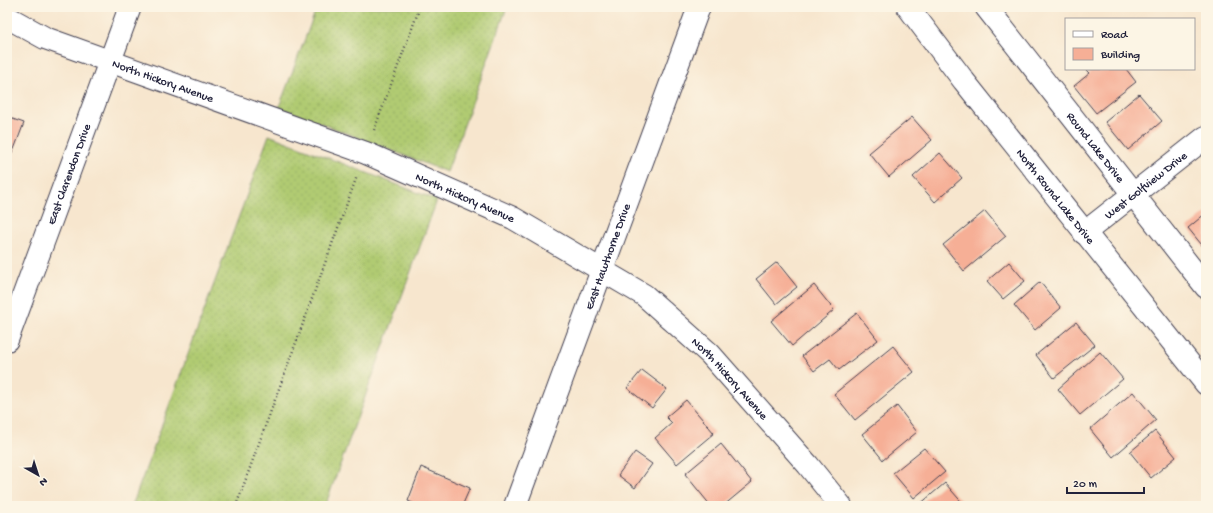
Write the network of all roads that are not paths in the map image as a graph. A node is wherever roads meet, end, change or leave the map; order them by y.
1 (130, 7) edge
2 (699, 7) edge
3 (908, 7) edge
4 (986, 7) edge
5 (7, 17) edge
6 (110, 62) junction
7 (1206, 137) edge
8 (1133, 194) junction
9 (1084, 233) junction
10 (602, 270) junction
11 (1206, 287) edge
12 (7, 340) edge
13 (1206, 384) edge
14 (516, 506) edge
15 (841, 506) edge

1 - 6 street, East Clarendon Drive
2 - 10 street, East Hawthorne Drive
3 - 9 street, North Round Lake Drive
4 - 8 street, Round Lake Drive
5 - 6 street, North Hickory Avenue
6 - 10 street, North Hickory Avenue
6 - 12 street, East Clarendon Drive
7 - 8 street, West Golfview Drive
8 - 9 street, West Golfview Drive
8 - 11 street, Round Lake Drive
9 - 13 street, North Round Lake Drive
10 - 14 street, East Hawthorne Drive
10 - 15 street, North Hickory Avenue

